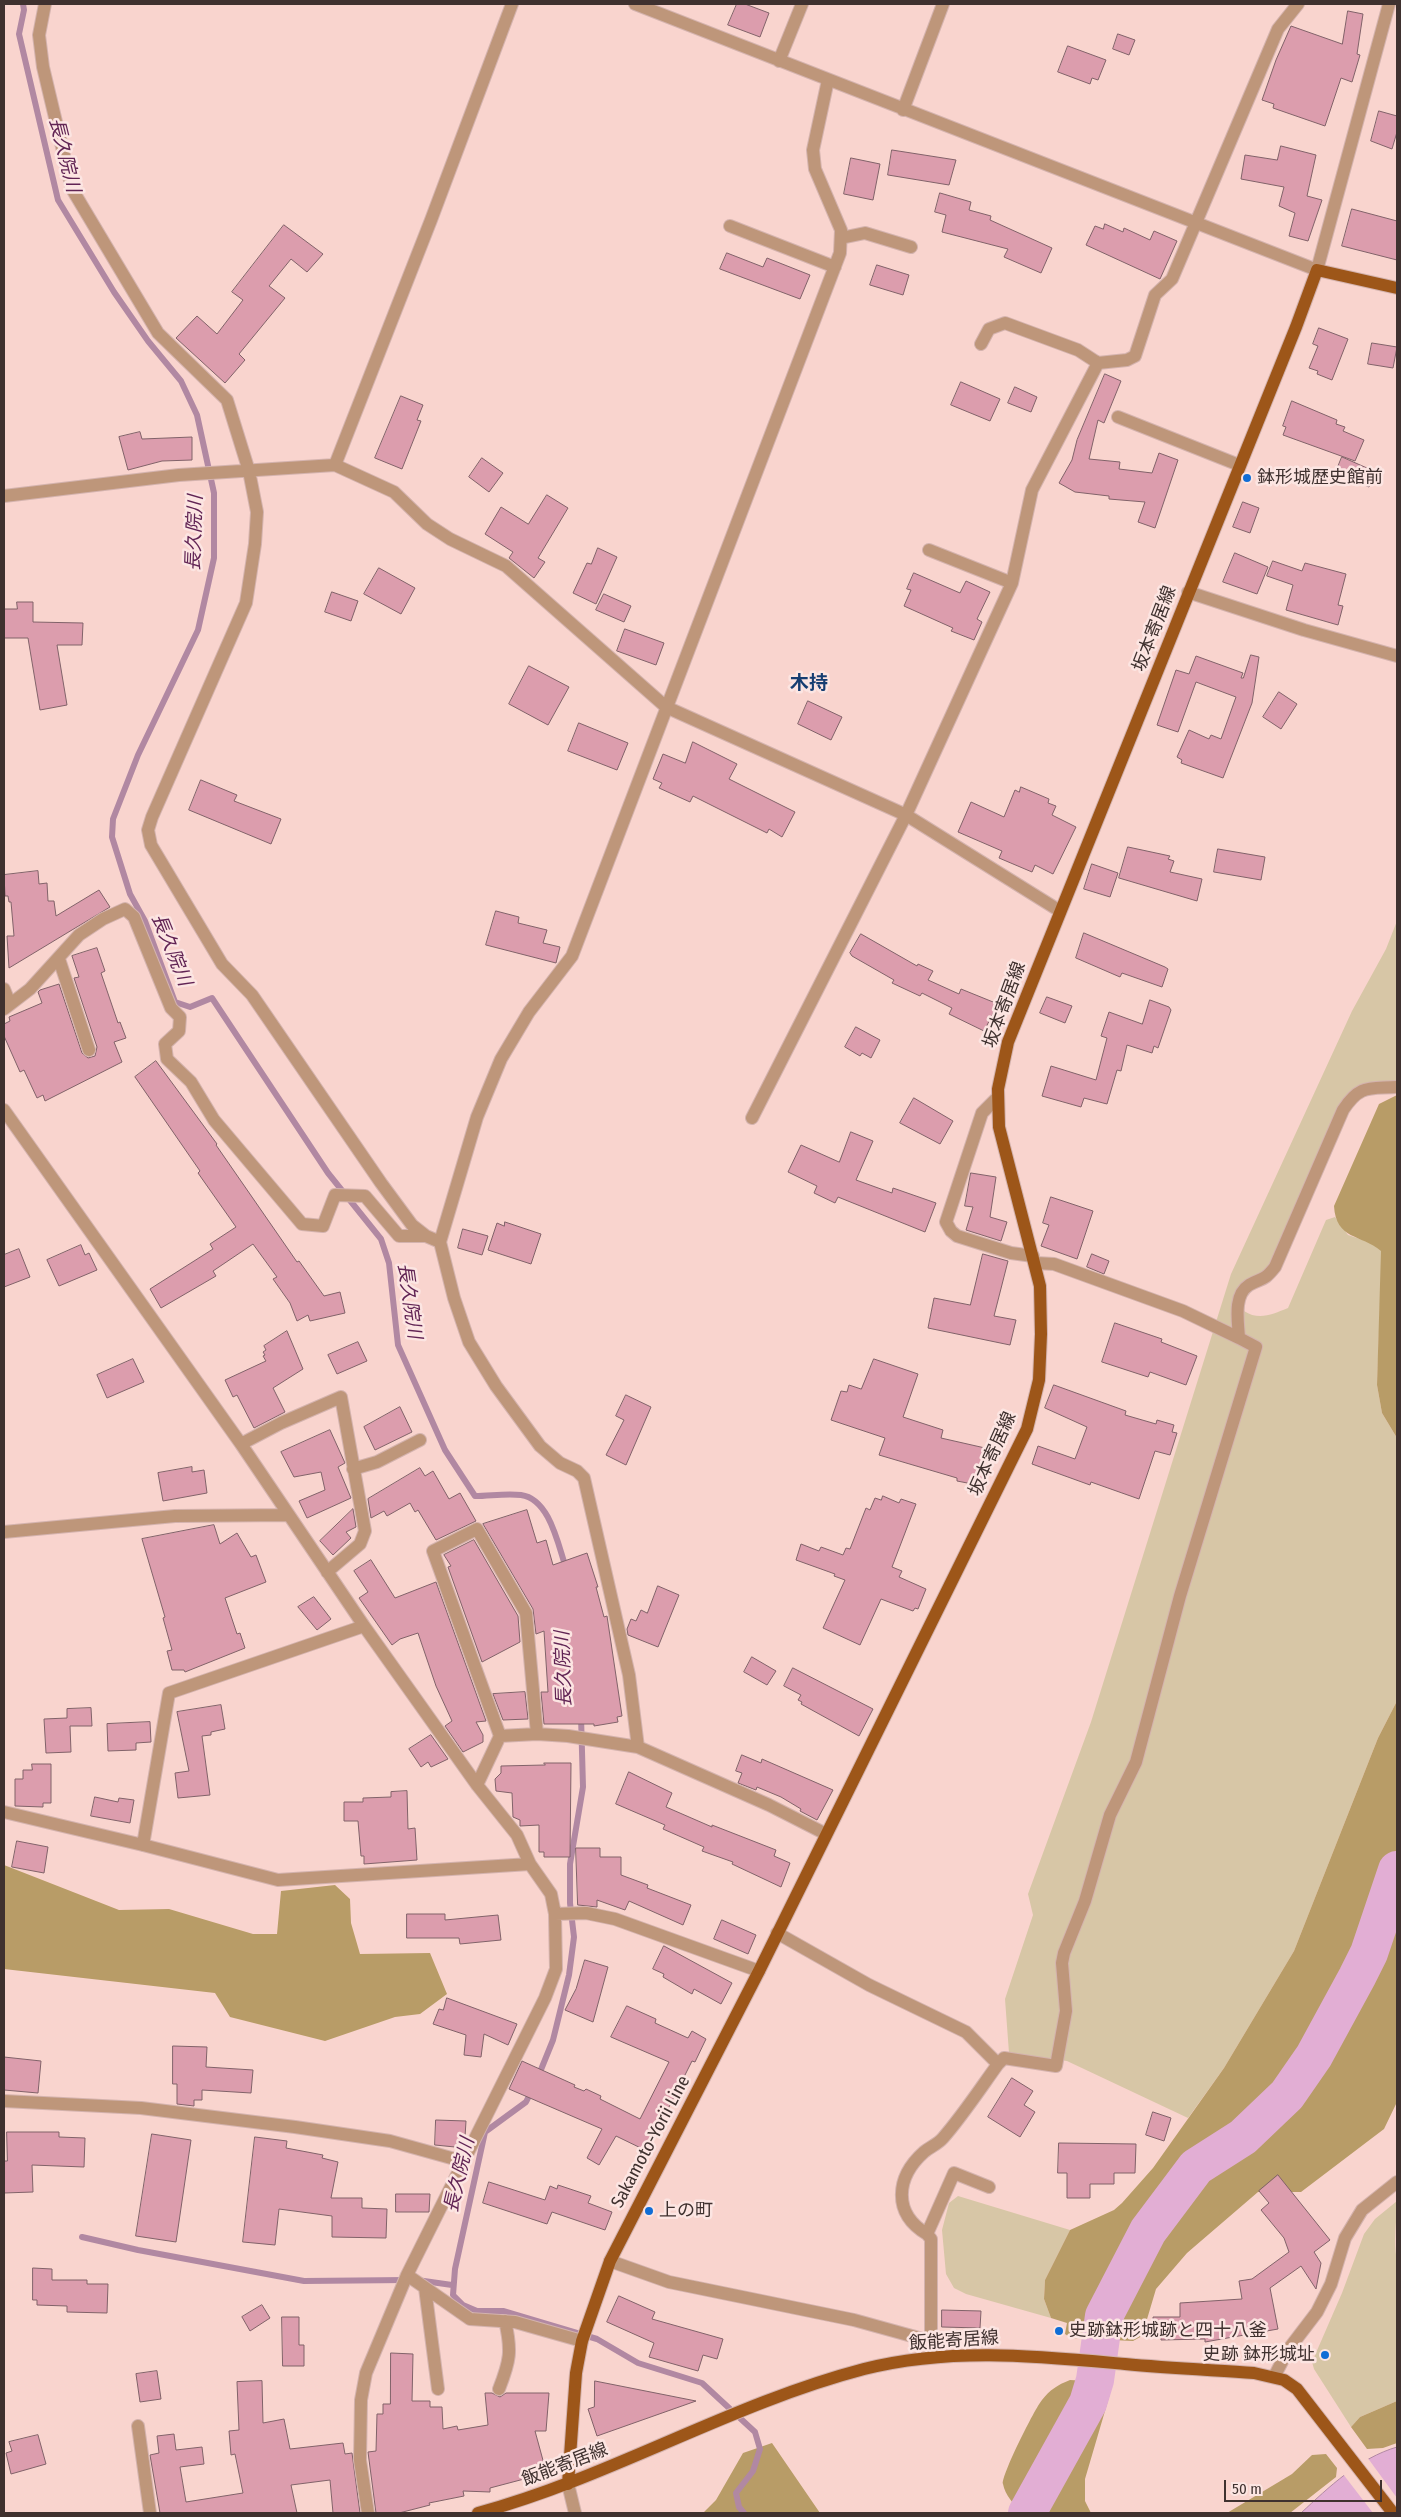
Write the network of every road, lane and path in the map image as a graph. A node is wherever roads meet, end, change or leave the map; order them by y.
1 (46, 4) edge
2 (512, 4) edge
3 (635, 4) edge
4 (802, 4) edge
5 (943, 4) edge
6 (1298, 4) edge
7 (1389, 4) edge
8 (779, 61) junction
9 (828, 80) junction
10 (903, 110) junction
11 (1197, 223) junction
12 (730, 226) dead end
13 (841, 238) junction
14 (911, 247) dead end
15 (835, 267) junction
16 (1317, 270) junction
17 (1397, 288) edge
18 (981, 344) dead end
19 (1098, 363) junction
20 (1118, 416) dead end
21 (335, 465) junction
22 (1239, 465) junction
23 (249, 471) junction
24 (4, 496) edge
25 (929, 550) dead end
26 (1012, 583) junction
27 (1188, 592) junction
28 (1397, 656) edge
29 (666, 707) junction
30 (906, 815) junction
31 (1060, 911) junction
32 (59, 960) junction
33 (4, 989) edge
34 (7, 1006) edge
35 (89, 1050) dead end
36 (1397, 1086) edge
37 (998, 1098) junction
38 (4, 1110) edge
39 (752, 1118) dead end
40 (426, 1236) junction
41 (440, 1242) junction
42 (1034, 1260) junction
43 (1239, 1338) junction
44 (420, 1440) dead end
45 (241, 1444) junction
46 (353, 1469) junction
47 (289, 1515) junction
48 (4, 1532) edge
49 (327, 1572) junction
50 (364, 1626) junction
51 (537, 1734) junction
52 (500, 1736) junction
53 (638, 1747) junction
54 (477, 1785) junction
55 (4, 1812) edge
56 (826, 1834) junction
57 (144, 1845) junction
58 (530, 1864) junction
59 (558, 1914) junction
60 (777, 1933) junction
61 (759, 1972) junction
62 (998, 2064) junction
63 (4, 2101) edge
64 (462, 2161) junction
65 (1397, 2182) edge
66 (989, 2187) dead end
67 (927, 2234) junction
68 (610, 2261) junction
69 (407, 2275) junction
70 (426, 2288) junction
71 (505, 2321) junction
72 (582, 2341) junction
73 (930, 2341) junction
74 (931, 2357) junction
75 (1274, 2376) junction
76 (438, 2389) dead end
77 (499, 2389) dead end
78 (138, 2426) dead end
79 (568, 2484) junction
80 (150, 2513) edge
81 (368, 2513) edge
82 (478, 2513) edge
83 (575, 2513) edge
84 (1393, 2513) edge

1 - 23 street
2 - 21 street
3 - 8 street
4 - 8 street
5 - 10 street
6 - 11 street
7 - 16 street
8 - 9 street
9 - 10 street
9 - 13 street
10 - 11 street
11 - 16 street
11 - 19 street
12 - 15 street
13 - 14 street
13 - 15 street
15 - 29 street
16 - 17 main road
16 - 22 main road, 坂本寄居線
18 - 19 street
19 - 26 street
20 - 22 street
21 - 23 street
21 - 29 street
22 - 27 main road, 坂本寄居線
23 - 24 street
23 - 40 street
25 - 26 street
26 - 30 street
27 - 28 street
27 - 31 main road, 坂本寄居線
29 - 30 street
29 - 41 street
30 - 31 street
30 - 39 street
31 - 37 main road, 坂本寄居線
32 - 34 street
32 - 35 street
32 - 40 street
33 - 34 street
36 - 43 street
37 - 42 main road, 坂本寄居線
37 - 42 street
38 - 45 street
40 - 41 street
41 - 53 street
42 - 43 street
42 - 56 main road, 坂本寄居線
43 - 62 street
44 - 46 street
45 - 46 street
45 - 47 street
46 - 49 street
47 - 48 street
47 - 49 street
49 - 50 street
50 - 54 street
50 - 57 street
51 - 52 street
51 - 52 street
51 - 53 street
52 - 54 street
53 - 56 street
54 - 58 street
55 - 57 street
56 - 60 main road, Sakamoto-Yorii Line
57 - 58 street
58 - 59 street
59 - 61 street
59 - 64 street
60 - 61 main road, Sakamoto-Yorii Line
60 - 62 street
61 - 68 main road, Sakamoto-Yorii Line
62 - 67 street
63 - 64 street
64 - 69 street
65 - 75 street
66 - 67 street
67 - 73 street
68 - 72 main road, Sakamoto-Yorii Line
68 - 73 street
69 - 70 street
69 - 81 street
70 - 71 street
70 - 76 street
71 - 72 street
71 - 77 street
72 - 79 main road, Sakamoto-Yorii Line
73 - 74 street
74 - 75 main road, 飯能寄居線
74 - 79 main road, 飯能寄居線
75 - 84 main road, 飯能寄居線
78 - 80 street
79 - 82 main road, 飯能寄居線
79 - 83 street

